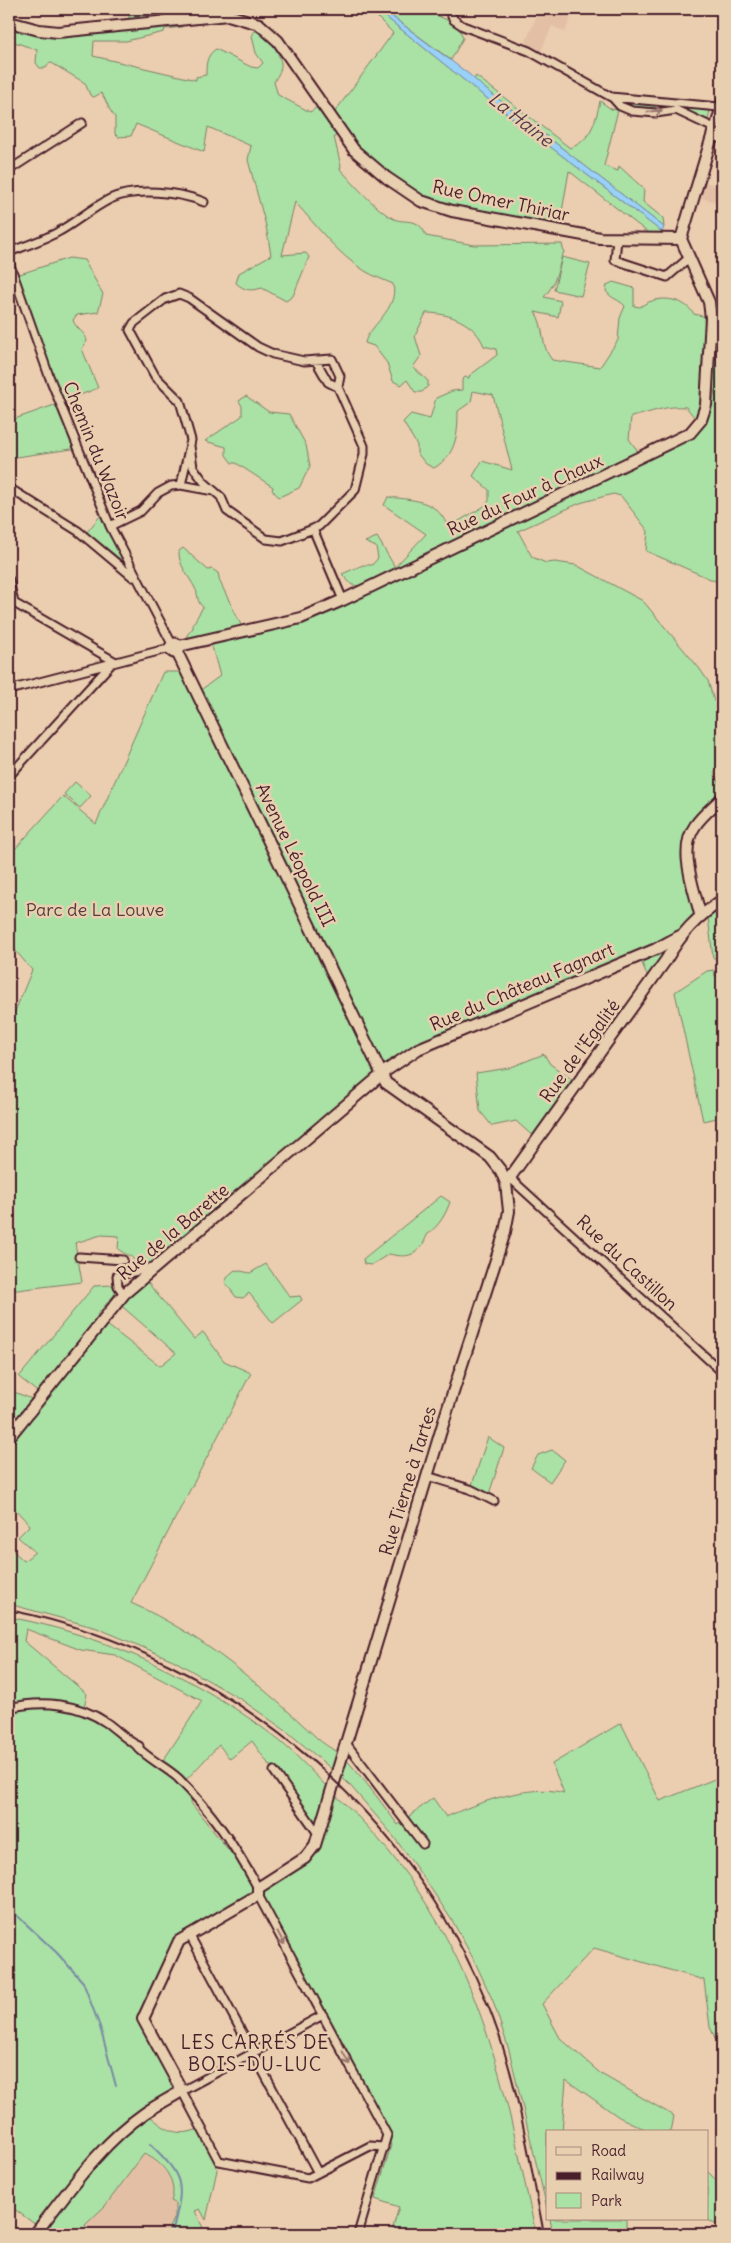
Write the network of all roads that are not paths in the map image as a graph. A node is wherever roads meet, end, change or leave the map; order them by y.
1 (179, 9) edge
2 (448, 9) edge
3 (9, 22) edge
4 (162, 22) junction
5 (612, 97) junction
6 (720, 104) edge
7 (82, 123) dead end
8 (716, 133) edge
9 (9, 170) edge
10 (204, 202) dead end
11 (617, 239) junction
12 (681, 239) junction
13 (9, 252) edge
14 (690, 257) junction
15 (9, 262) edge
16 (316, 361) junction
17 (338, 387) junction
18 (190, 446) junction
19 (180, 485) junction
20 (9, 488) edge
21 (215, 491) junction
22 (110, 526) junction
23 (313, 529) junction
24 (9, 580) edge
25 (139, 585) junction
26 (343, 600) junction
27 (11, 604) edge
28 (175, 648) junction
29 (114, 661) junction
30 (9, 690) edge
31 (9, 776) edge
32 (722, 798) edge
33 (722, 900) edge
34 (700, 914) junction
35 (680, 936) junction
36 (382, 1074) junction
37 (508, 1180) junction
38 (79, 1257) dead end
39 (123, 1260) dead end
40 (154, 1267) junction
41 (124, 1294) junction
42 (722, 1372) edge
43 (9, 1437) edge
44 (427, 1476) junction
45 (494, 1501) dead end
46 (9, 1708) edge
47 (345, 1742) junction
48 (274, 1771) dead end
49 (319, 1835) junction
50 (423, 1844) dead end
51 (258, 1891) junction
52 (189, 1934) junction
53 (323, 2016) junction
54 (252, 2052) junction
55 (182, 2091) junction
56 (384, 2147) junction
57 (318, 2173) junction
58 (35, 2234) edge
59 (358, 2234) edge

1 - 4 street
2 - 5 street
3 - 4 street, Rue Omer Thiriar
4 - 11 street, Rue Omer Thiriar
5 - 6 street
5 -> 8 street
6 - 8 street
7 - 9 street
8 - 12 street
10 - 13 street
11 - 12 street, Rue Omer Thiriar
11 - 14 street
12 - 14 street, Rue du Four à Chaux
14 - 26 street, Rue du Four à Chaux
15 - 22 street, Chemin du Wazoir
16 - 17 street
16 - 17 street
16 - 18 street
17 - 23 street
18 - 19 street
18 - 21 street
19 - 21 street
19 - 22 street
20 - 25 street
21 - 23 street
22 - 25 street, Chemin du Wazoir
23 - 26 street
24 - 27 street
25 - 28 street, Chemin du Wazoir
26 - 28 street, Rue du Four à Chaux
27 - 29 street
28 - 29 street
28 - 36 street, Avenue Léopold III
29 - 30 street
29 - 31 street
32 - 34 street
33 - 34 street
34 - 35 street
35 - 36 street, Rue du Château Fagnart
35 - 37 street, Rue de l'Egalité
36 - 37 street, Rue du Castillon
36 - 40 street, Rue de la Barette
37 - 42 street, Rue du Castillon
37 - 44 street, Rue Tierne à Tartes
38 - 39 street
40 - 41 street, Rue de la Barette
40 - 41 street
41 - 43 street, Rue de la Barette
44 - 45 street
44 - 47 street, Rue Tierne à Tartes
46 - 51 street
47 - 49 street, Rue Tierne à Tartes
47 - 50 street
48 - 49 street
49 - 51 street, Rue Tierne à Tartes
51 - 52 street, Rue Tierne à Tartes
51 -> 53 street
52 - 54 street
52 - 55 street, Rue Tierne à Tartes
53 - 54 street
53 -> 56 street
54 - 55 street
54 - 57 street
55 - 57 street
55 - 58 street
56 - 57 street
56 - 59 street

